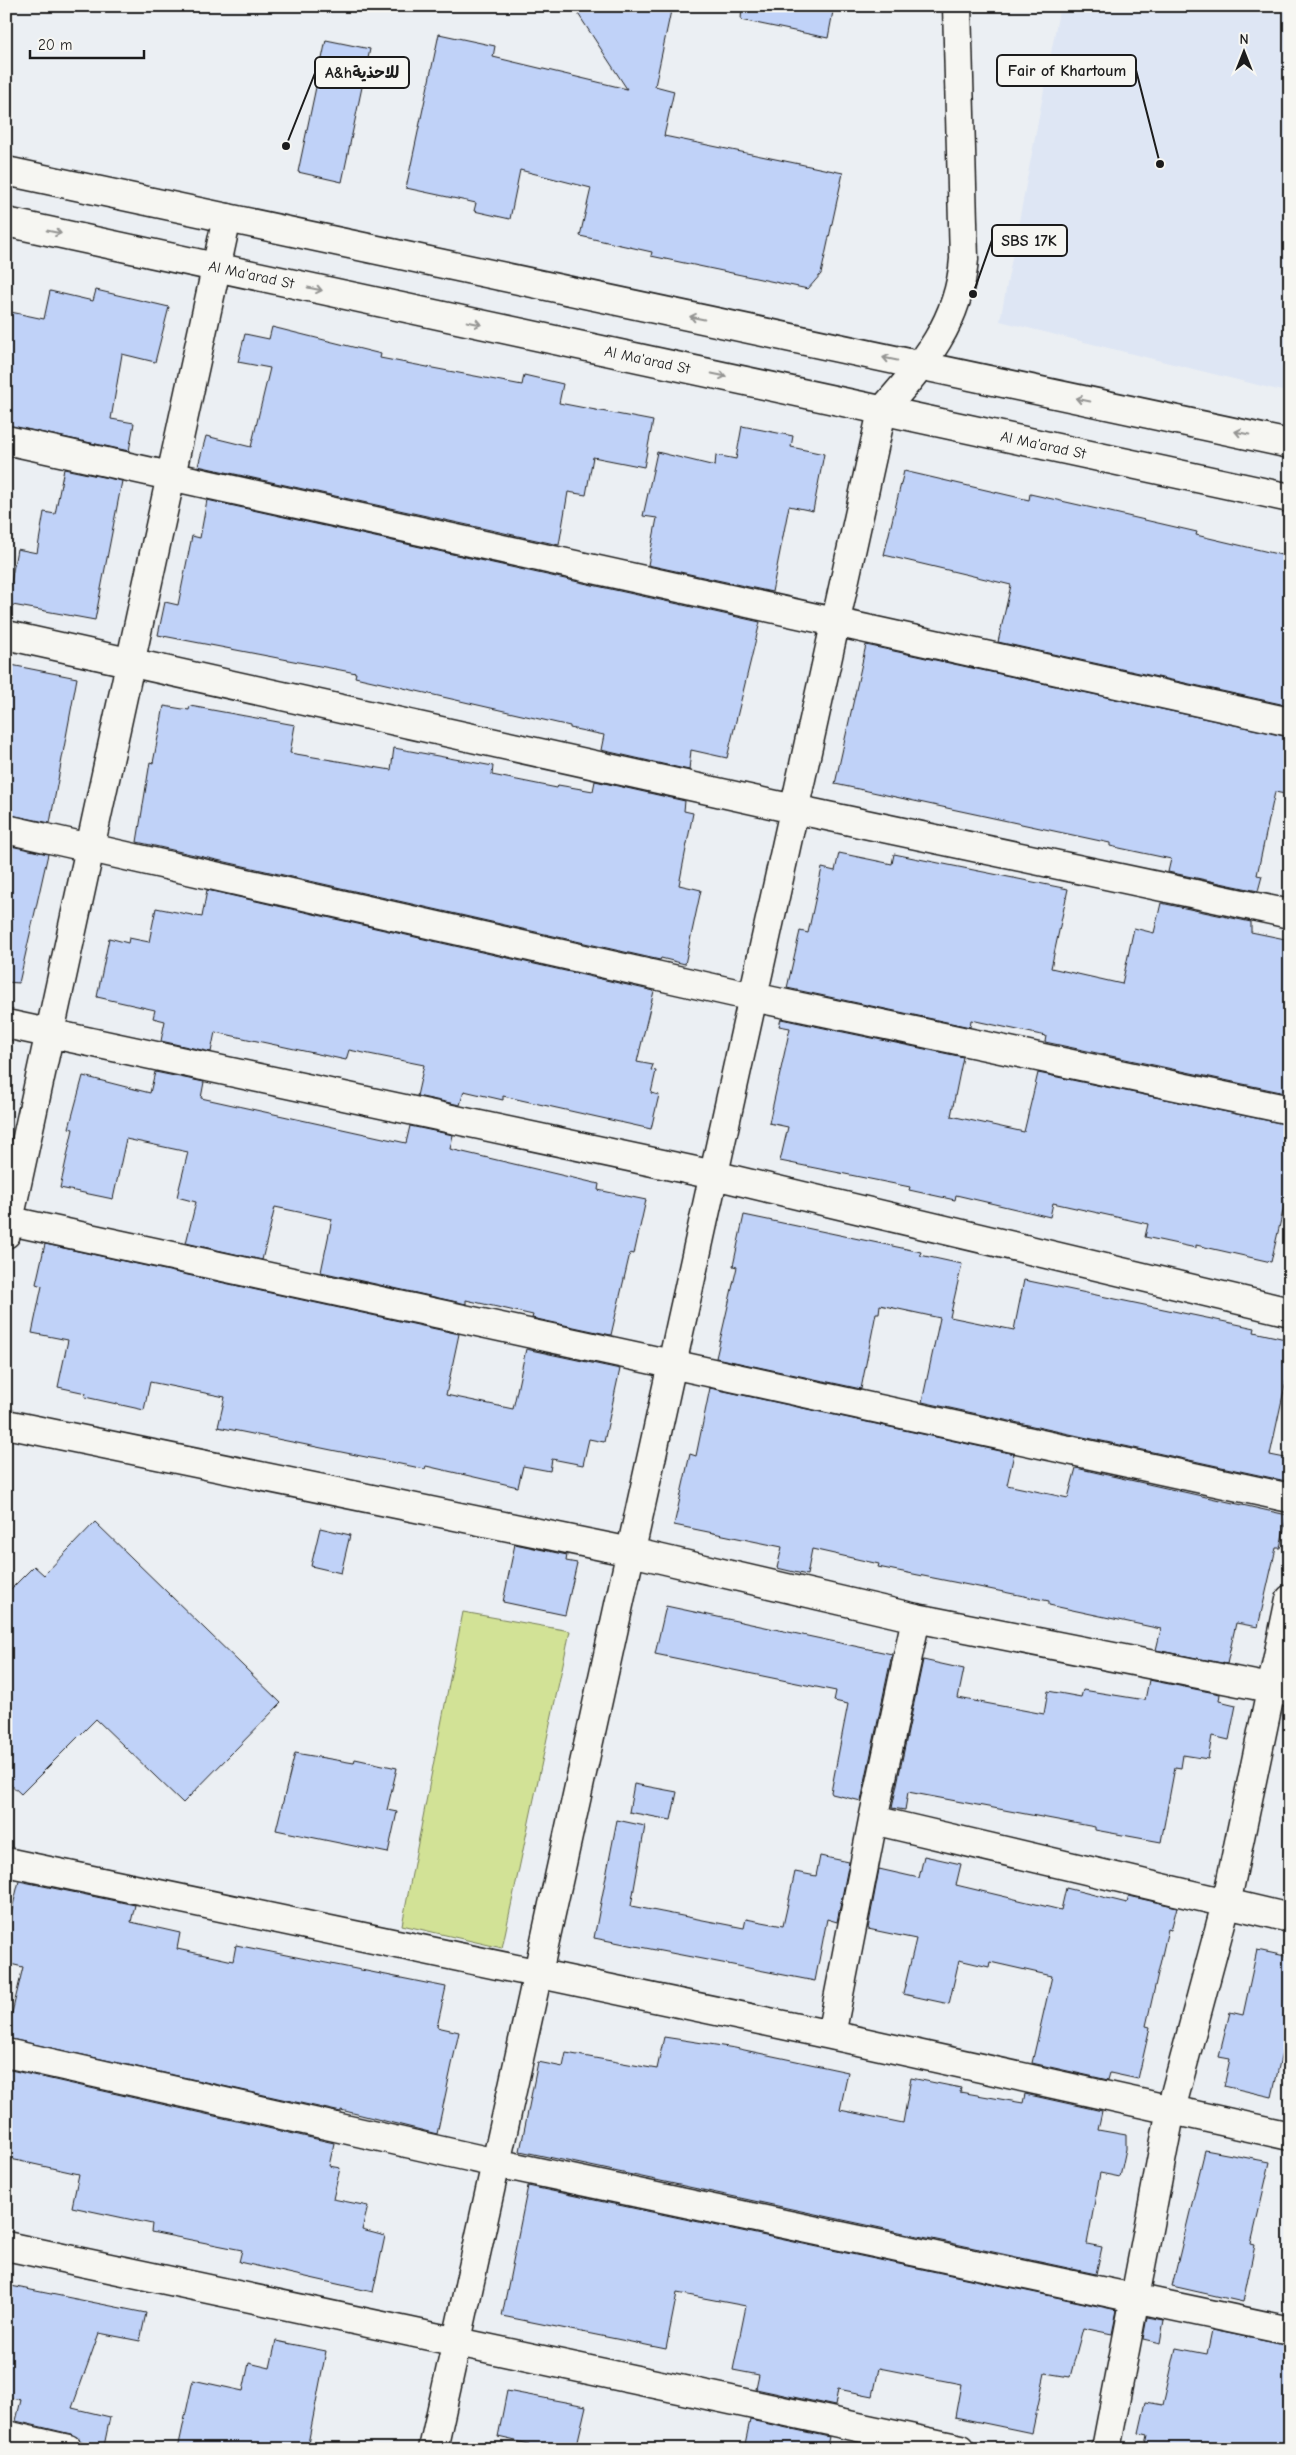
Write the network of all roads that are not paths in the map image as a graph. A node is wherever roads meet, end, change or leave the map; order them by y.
1 (957, 6) edge
2 (6, 171) edge
3 (227, 218) junction
4 (6, 222) edge
5 (216, 267) junction
6 (921, 365) junction
7 (882, 411) junction
8 (6, 440) edge
9 (1290, 444) edge
10 (170, 476) junction
11 (1290, 498) edge
12 (836, 621) junction
13 (6, 635) edge
14 (130, 662) junction
15 (1290, 722) edge
16 (794, 809) junction
17 (6, 829) edge
18 (90, 847) junction
19 (1290, 914) edge
20 (753, 997) junction
21 (6, 1024) edge
22 (50, 1033) junction
23 (1290, 1110) edge
24 (714, 1175) junction
25 (7, 1225) edge
26 (1290, 1312) edge
27 (672, 1365) junction
28 (6, 1424) edge
29 (1290, 1498) edge
30 (631, 1552) junction
31 (1290, 1599) edge
32 (916, 1618) junction
33 (1280, 1690) edge
34 (872, 1820) junction
35 (6, 1862) edge
36 (1226, 1904) junction
37 (1290, 1918) edge
38 (538, 1974) junction
39 (831, 2035) junction
40 (6, 2054) edge
41 (1172, 2110) junction
42 (1290, 2136) edge
43 (496, 2163) junction
44 (6, 2246) edge
45 (1133, 2299) junction
46 (1290, 2331) edge
47 (456, 2343) junction
48 (6, 2435) edge
49 (68, 2449) edge
50 (433, 2449) edge
51 (961, 2449) edge
52 (1106, 2449) edge

1 - 6 street
2 - 3 street
3 - 5 street
6 -> 3 street
4 -> 5 street, Al Ma'arad St
5 -> 7 street, Al Ma'arad St
5 - 10 street
6 - 7 street
9 -> 6 street
7 - 11 street, Al Ma'arad St
7 - 12 street
8 - 10 street
10 - 12 street
10 - 14 street
12 - 15 street
12 - 16 street
13 - 14 street
14 - 16 street
14 - 18 street
16 - 19 street
16 - 20 street
17 - 18 street
18 - 20 street
18 - 22 street
20 - 23 street
20 - 24 street
21 - 22 street
22 - 24 street
22 - 25 street
24 - 26 street
24 - 27 street
25 - 27 street
27 - 29 street
27 - 30 street
28 - 30 street
30 - 32 street
30 - 38 street
31 - 33 street
32 - 33 street
32 - 34 street
33 - 36 street
34 - 36 street
34 - 39 street
35 - 38 street
36 - 37 street
36 - 41 street
38 - 39 street
38 - 43 street
39 - 41 street
40 - 43 street
41 - 42 street
41 - 45 street
43 - 45 street
43 - 47 street
44 - 47 street
45 - 46 street
45 - 52 street
47 - 50 street
47 - 51 street
48 - 49 street

